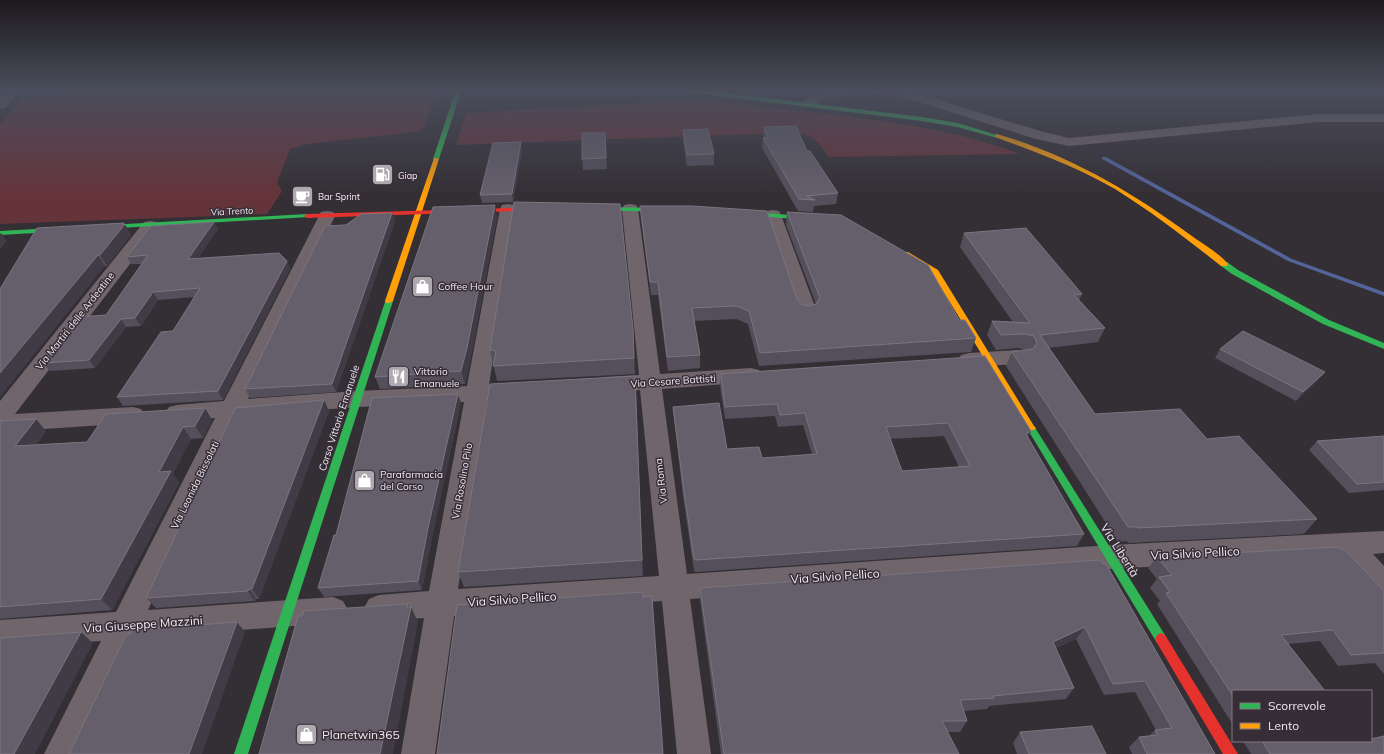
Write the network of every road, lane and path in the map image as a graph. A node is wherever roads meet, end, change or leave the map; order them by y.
1 (449, 124) edge
2 (953, 124) edge
3 (1002, 124) edge
4 (1247, 124) edge
5 (508, 209) junction
6 (554, 209) edge
7 (584, 209) edge
8 (630, 209) junction
9 (677, 211) edge
10 (418, 212) junction
11 (733, 213) edge
12 (772, 215) junction
13 (327, 216) junction
14 (827, 220) edge
15 (150, 226) junction
16 (0, 233) edge
17 (895, 248) edge
18 (807, 312) edge
19 (1384, 346) edge
20 (1019, 357) edge
21 (988, 359) junction
22 (949, 362) edge
23 (775, 374) edge
24 (649, 382) junction
25 (587, 386) edge
26 (540, 389) edge
27 (478, 393) junction
28 (357, 399) junction
29 (232, 409) junction
30 (0, 417) edge
31 (0, 423) edge
32 (1384, 542) edge
33 (1346, 545) junction
34 (1111, 557) junction
35 (1384, 584) edge
36 (674, 588) junction
37 (441, 604) junction
38 (287, 614) junction
39 (126, 625) junction
40 (0, 634) edge
41 (61, 754) edge
42 (241, 754) edge
43 (418, 754) edge
44 (694, 754) edge
45 (1231, 754) edge

1 - 10 street, Corso Vittorio Emanuele
2 - 19 street
3 - 4 street
5 - 6 street, Via Trento
5 - 10 street, Via Trento
5 - 27 street, Via Rosolino Pilo
7 - 8 street
8 - 9 street
8 - 24 street, Via Roma
10 - 13 street, Via Trento
10 - 28 street, Corso Vittorio Emanuele
11 - 12 street
12 - 14 street
12 - 18 street
13 - 15 street, Via Trento
13 - 29 street, Via Leonida Bissolati
15 - 16 street, Via Trento
15 - 30 street, Via Martiri delle Ardeatine
17 - 21 street, Via Libertà
20 - 21 street
21 - 22 street
21 - 34 street, Via Libertà
23 - 24 street, Via Cesare Battisti
24 - 25 street, Via Cesare Battisti
24 - 36 street, Via Roma
26 - 27 street
27 - 28 street
27 - 37 street, Via Rosolino Pilo
28 - 29 street
28 - 38 street, Corso Vittorio Emanuele
29 - 31 street
29 - 39 street, Via Leonida Bissolati
32 - 33 street, Via Silvio Pellico
33 - 34 street, Via Silvio Pellico
33 - 35 street
34 - 36 street, Via Silvio Pellico
34 - 45 street, Via Libertà
36 - 37 street, Via Silvio Pellico
36 - 44 street, Via Roma
37 - 38 street, Via Silvio Pellico
37 - 43 street, Via Rosolino Pilo
38 - 39 street, Via Giuseppe Mazzini
38 - 42 street, Corso Vittorio Emanuele
39 - 40 street, Via Giuseppe Mazzini
39 - 41 street, Via Leonida Bissolati

